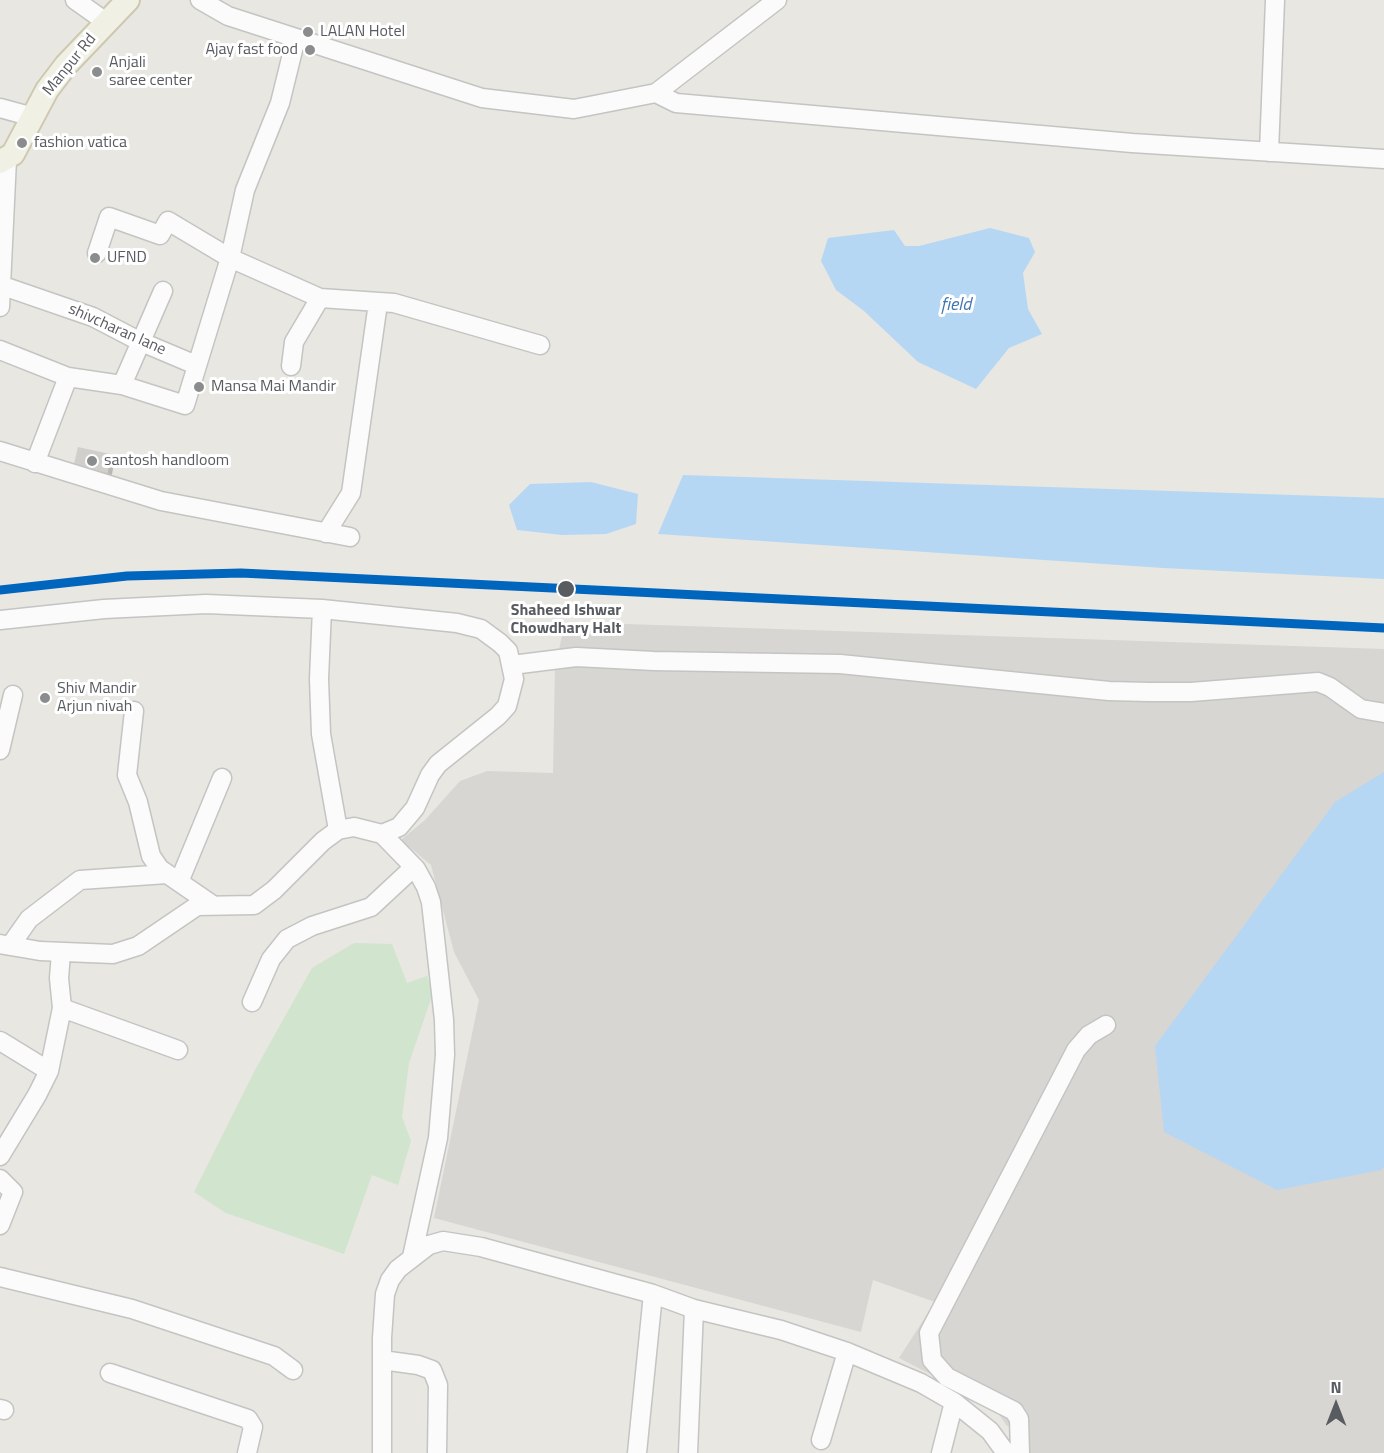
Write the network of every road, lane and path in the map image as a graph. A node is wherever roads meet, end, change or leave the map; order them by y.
1 (75, 0) edge
2 (128, 0) edge
3 (200, 0) edge
4 (777, 0) edge
5 (1275, 0) edge
6 (106, 22) junction
7 (296, 38) junction
8 (656, 93) junction
9 (0, 108) edge
10 (33, 117) junction
11 (1269, 152) junction
12 (1384, 159) edge
13 (4, 160) edge
14 (97, 253) dead end
15 (230, 258) junction
16 (3, 285) junction
17 (163, 291) dead end
18 (320, 298) junction
19 (378, 303) junction
20 (0, 307) edge
21 (139, 341) junction
22 (540, 345) dead end
23 (0, 350) edge
24 (196, 365) junction
25 (291, 366) dead end
26 (68, 377) junction
27 (122, 385) junction
28 (0, 451) edge
29 (35, 463) junction
30 (326, 533) junction
31 (350, 537) dead end
32 (322, 609) junction
33 (0, 620) edge
34 (512, 664) junction
35 (13, 695) dead end
36 (134, 711) dead end
37 (4, 712) edge
38 (1384, 712) edge
39 (0, 750) edge
40 (222, 778) dead end
41 (338, 830) junction
42 (382, 834) junction
43 (414, 867) junction
44 (173, 878) junction
45 (211, 904) junction
46 (5, 945) edge
47 (61, 953) junction
48 (252, 1002) dead end
49 (62, 1008) junction
50 (1107, 1025) dead end
51 (0, 1041) edge
52 (178, 1050) dead end
53 (49, 1071) junction
54 (0, 1156) edge
55 (0, 1179) edge
56 (0, 1225) edge
57 (412, 1257) junction
58 (0, 1277) edge
59 (653, 1294) junction
60 (694, 1309) junction
61 (847, 1352) junction
62 (382, 1360) junction
63 (293, 1370) dead end
64 (110, 1373) dead end
65 (954, 1402) junction
66 (821, 1440) dead end
67 (247, 1453) edge
68 (382, 1453) edge
69 (437, 1453) edge
70 (637, 1453) edge
71 (687, 1453) edge
72 (941, 1453) edge
73 (1006, 1453) edge
74 (1020, 1453) edge

1 - 6 street
2 - 6 main road, Manpur Rd
3 - 7 street
4 - 8 street
5 - 11 street
6 - 10 main road, Manpur Rd
7 - 8 street
7 - 15 street
8 - 11 street
9 - 10 street
10 - 13 main road, Manpur Rd
11 - 12 street
13 - 16 street
14 - 15 street
15 - 18 street
15 - 24 street
16 - 20 street
16 - 21 street, shivcharan lane
17 - 21 street
18 - 19 street
18 - 25 street
19 - 22 street
19 - 30 street
21 - 24 street, shivcharan lane
21 - 27 street
23 - 26 street
24 - 27 street
26 - 27 street
26 - 29 street
28 - 29 street
29 - 30 street
30 - 31 street
32 - 33 street
32 - 34 street
32 - 41 street
34 - 38 street
34 - 42 street
35 - 37 street
36 - 44 street
37 - 39 street
40 - 44 street
41 - 42 street
41 - 45 street
42 - 43 street
43 - 48 street
43 - 57 street
44 - 45 street
44 - 46 street
45 - 47 street
46 - 47 street
47 - 49 street
49 - 52 street
49 - 53 street
50 - 74 street
51 - 53 street
53 - 54 street
55 - 56 street
57 - 59 street
57 - 62 street
58 - 63 street
59 - 60 street
59 - 70 street
60 - 61 street
60 - 71 street
61 - 65 street
61 - 66 street
62 - 68 street
62 - 69 street
64 - 67 street
65 - 72 street
65 - 73 street

